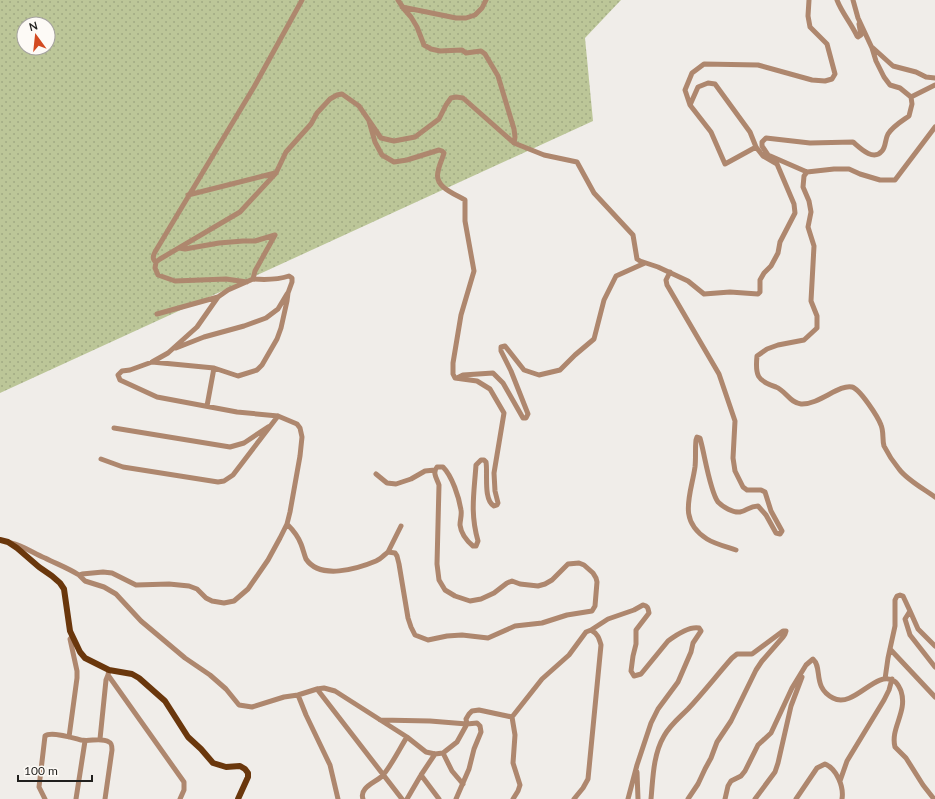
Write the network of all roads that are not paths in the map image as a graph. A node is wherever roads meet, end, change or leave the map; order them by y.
1 (302, 0) edge
2 (398, 0) edge
3 (486, 0) edge
4 (809, 0) edge
5 (837, 0) edge
6 (854, 0) edge
7 (402, 7) junction
8 (858, 18) junction
9 (872, 48) junction
10 (935, 78) edge
11 (935, 85) edge
12 (911, 97) junction
13 (690, 105) junction
14 (369, 121) junction
15 (935, 126) edge
16 (514, 142) junction
17 (756, 147) junction
18 (778, 162) junction
19 (807, 172) junction
20 (276, 173) junction
21 (188, 195) junction
22 (179, 248) junction
23 (156, 262) junction
24 (645, 263) junction
25 (670, 272) junction
26 (253, 279) junction
27 (247, 282) junction
28 (288, 294) junction
29 (218, 297) junction
30 (157, 314) dead end
31 (173, 349) junction
32 (152, 362) junction
33 (214, 368) junction
34 (456, 378) junction
35 (206, 406) junction
36 (278, 416) junction
37 (271, 424) junction
38 (114, 428) dead end
39 (101, 459) dead end
40 (435, 470) junction
41 (376, 474) dead end
42 (935, 497) edge
43 (287, 524) junction
44 (401, 526) dead end
45 (0, 540) edge
46 (8, 542) junction
47 (736, 550) dead end
48 (388, 552) junction
49 (79, 576) junction
50 (910, 611) junction
51 (591, 630) junction
52 (72, 637) junction
53 (935, 646) edge
54 (890, 649) junction
55 (806, 665) junction
56 (935, 668) edge
57 (109, 672) junction
58 (885, 679) junction
59 (892, 680) junction
60 (317, 689) junction
61 (298, 695) junction
62 (935, 697) edge
63 (512, 717) junction
64 (379, 720) junction
65 (467, 724) junction
66 (69, 737) junction
67 (407, 737) junction
68 (100, 739) junction
69 (85, 741) junction
70 (442, 752) junction
71 (435, 754) junction
72 (637, 765) junction
73 (421, 775) junction
74 (383, 776) junction
75 (840, 781) junction
76 (463, 784) junction
77 (45, 799) edge
78 (76, 799) edge
79 (105, 799) edge
80 (180, 799) edge
81 (238, 799) edge
82 (338, 799) edge
83 (363, 799) edge
84 (402, 799) edge
85 (407, 799) edge
86 (439, 799) edge
87 (456, 799) edge
88 (513, 799) edge
89 (574, 799) edge
90 (628, 799) edge
91 (638, 799) edge
92 (651, 799) edge
93 (688, 799) edge
94 (725, 799) edge
95 (755, 799) edge
96 (796, 799) edge
97 (842, 799) edge
98 (934, 799) edge

1 - 21 street
2 - 7 street
3 - 7 street
4 - 13 street
5 - 8 street
6 - 8 street
7 - 16 street
8 - 9 street
9 - 10 street
9 - 12 street
11 - 12 street
12 - 18 street
13 - 17 street
13 - 17 street
14 - 16 street
14 - 20 street
14 - 34 street
15 - 19 street
16 - 24 street
17 - 18 street
18 - 19 street
18 - 25 street
19 - 42 street
20 - 21 street
20 - 22 street
21 - 23 street
22 - 23 street
22 - 26 street
23 - 27 street
24 - 25 street
24 - 34 street
25 - 47 street
26 - 27 street
26 - 28 street
27 - 29 street
28 - 31 street
28 - 33 street
29 - 30 street
29 - 31 street
31 - 32 street
32 - 33 street
32 - 35 street
33 - 35 street
34 - 40 street
35 - 36 street
36 - 37 street
36 - 43 street
37 - 38 street
37 - 39 street
40 - 41 street
40 - 48 street
43 - 48 street
43 - 49 street
44 - 48 street
45 - 46 main road
46 - 49 street
46 - 52 main road
49 - 61 street
50 - 53 street
50 - 54 street
50 - 56 street
51 - 63 street
51 - 72 street
51 - 89 street
52 - 57 main road
52 - 66 street
54 - 58 street
54 - 62 street
55 - 58 street
55 - 94 street
55 - 95 street
57 - 68 street
57 - 80 street
57 - 81 main road
58 - 59 street
59 - 75 street
59 - 98 street
60 - 61 street
60 - 64 street
60 - 74 street
61 - 82 street
63 - 65 street
63 - 88 street
64 - 65 street
64 - 67 street
65 - 70 street
65 - 76 street
66 - 69 street
66 - 77 street
67 - 71 street
67 - 74 street
68 - 69 street
68 - 79 street
69 - 78 street
70 - 71 street
70 - 76 street
71 - 73 street
72 - 90 street
72 - 91 street
73 - 85 street
73 - 86 street
74 - 83 street
74 - 84 street
75 - 96 street
75 - 97 street
76 - 87 street
92 - 93 street

